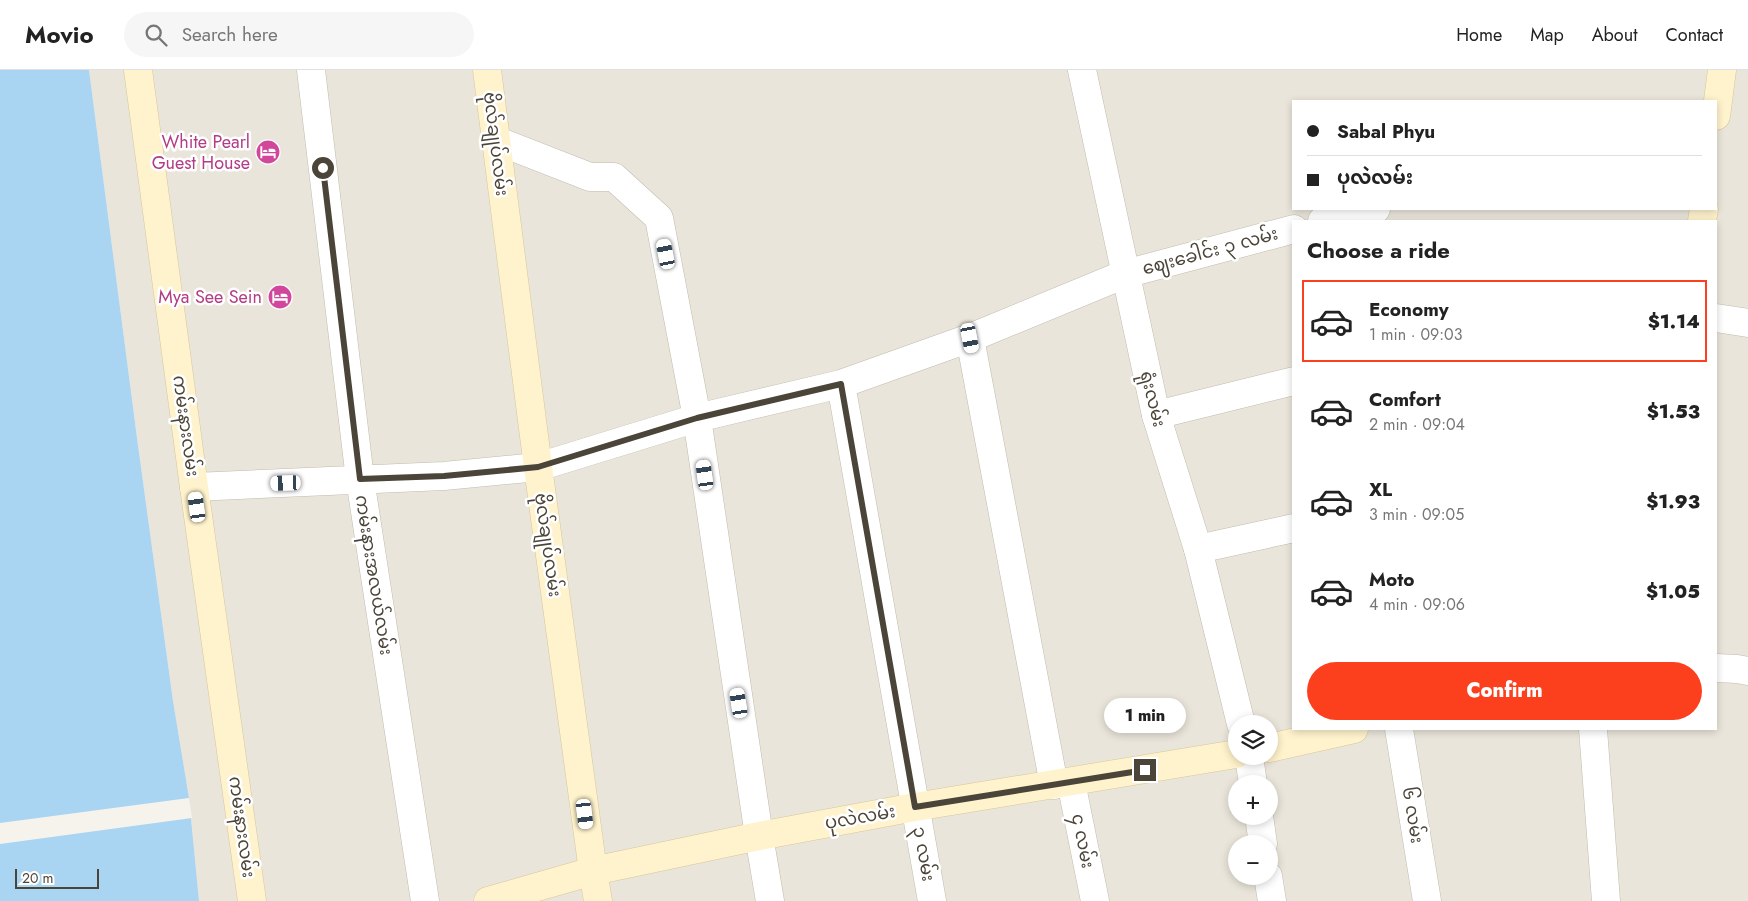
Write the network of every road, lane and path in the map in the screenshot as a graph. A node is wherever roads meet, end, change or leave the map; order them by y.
1 (138, 70) edge
2 (311, 70) edge
3 (487, 70) edge
4 (1082, 70) edge
5 (1722, 70) edge
6 (1717, 108) edge
7 (495, 140) junction
8 (1372, 210) edge
9 (1326, 220) edge
10 (1292, 230) edge
11 (1125, 274) junction
12 (1717, 318) edge
13 (1748, 323) edge
14 (970, 338) junction
15 (1292, 381) edge
16 (841, 384) junction
17 (1156, 415) junction
18 (697, 418) junction
19 (538, 467) junction
20 (360, 479) junction
21 (194, 487) junction
22 (1292, 528) edge
23 (1198, 550) junction
24 (1717, 668) edge
25 (1748, 671) edge
26 (1239, 715) edge
27 (1350, 730) edge
28 (1399, 730) edge
29 (1593, 730) edge
30 (1278, 746) edge
31 (1228, 755) edge
32 (1063, 783) junction
33 (915, 807) junction
34 (758, 836) junction
35 (592, 871) junction
36 (1269, 885) edge
37 (252, 901) edge
38 (424, 901) edge
39 (488, 901) edge
40 (598, 901) edge
41 (770, 901) edge
42 (932, 901) edge
43 (1095, 901) edge
44 (1272, 901) edge
45 (1427, 901) edge
46 (1606, 901) edge

1 - 21 main road, ကမ်းနားလမ်း
2 - 20 street, ကမ်းနားအလယ်လမ်း
3 - 7 main road, ဗိုလ်ချုပ်လမ်း
4 - 11 street, ရုံးလမ်း
5 - 6 main road
7 - 18 street
7 - 19 main road, ဗိုလ်ချုပ်လမ်း
8 - 9 street
10 - 11 street, ဈေးခေါင်း ၃ လမ်း
11 - 14 street, ဈေးခေါင်း ၃ လမ်း
11 - 17 street, ရုံးလမ်း
12 - 13 street
14 - 16 street, ဈေးခေါင်း ၃ လမ်း
14 - 32 street, ၄ လမ်း
15 - 17 street
16 - 18 street, ဈေးခေါင်း ၃ လမ်း
16 - 33 street, ၃ လမ်း
17 - 23 street, ရုံးလမ်း
18 - 19 street, ဈေးခေါင်း ၃ လမ်း
18 - 34 street
19 - 20 street, ဈေးခေါင်း ၃ လမ်း
19 - 35 main road, ဗိုလ်ချုပ်လမ်း
20 - 21 street, ဈေးခေါင်း ၃ လမ်း
20 - 38 street, ကမ်းနားအလယ်လမ်း
21 - 37 main road, ကမ်းနားလမ်း
22 - 23 street
23 - 26 street, ရုံးလမ်း
24 - 25 street
27 - 30 main road
28 - 45 street, ၆ လမ်း
29 - 46 street
31 - 32 main road, ပုလဲလမ်း
32 - 33 main road, ပုလဲလမ်း
32 - 43 street, ၄ လမ်း
33 - 34 main road, ပုလဲလမ်း
33 - 42 street, ၃ လမ်း
34 - 35 main road, ပုလဲလမ်း
34 - 41 street
35 - 39 main road, ပုလဲလမ်း
35 - 40 main road, ဗိုလ်ချုပ်လမ်း
36 - 44 street

